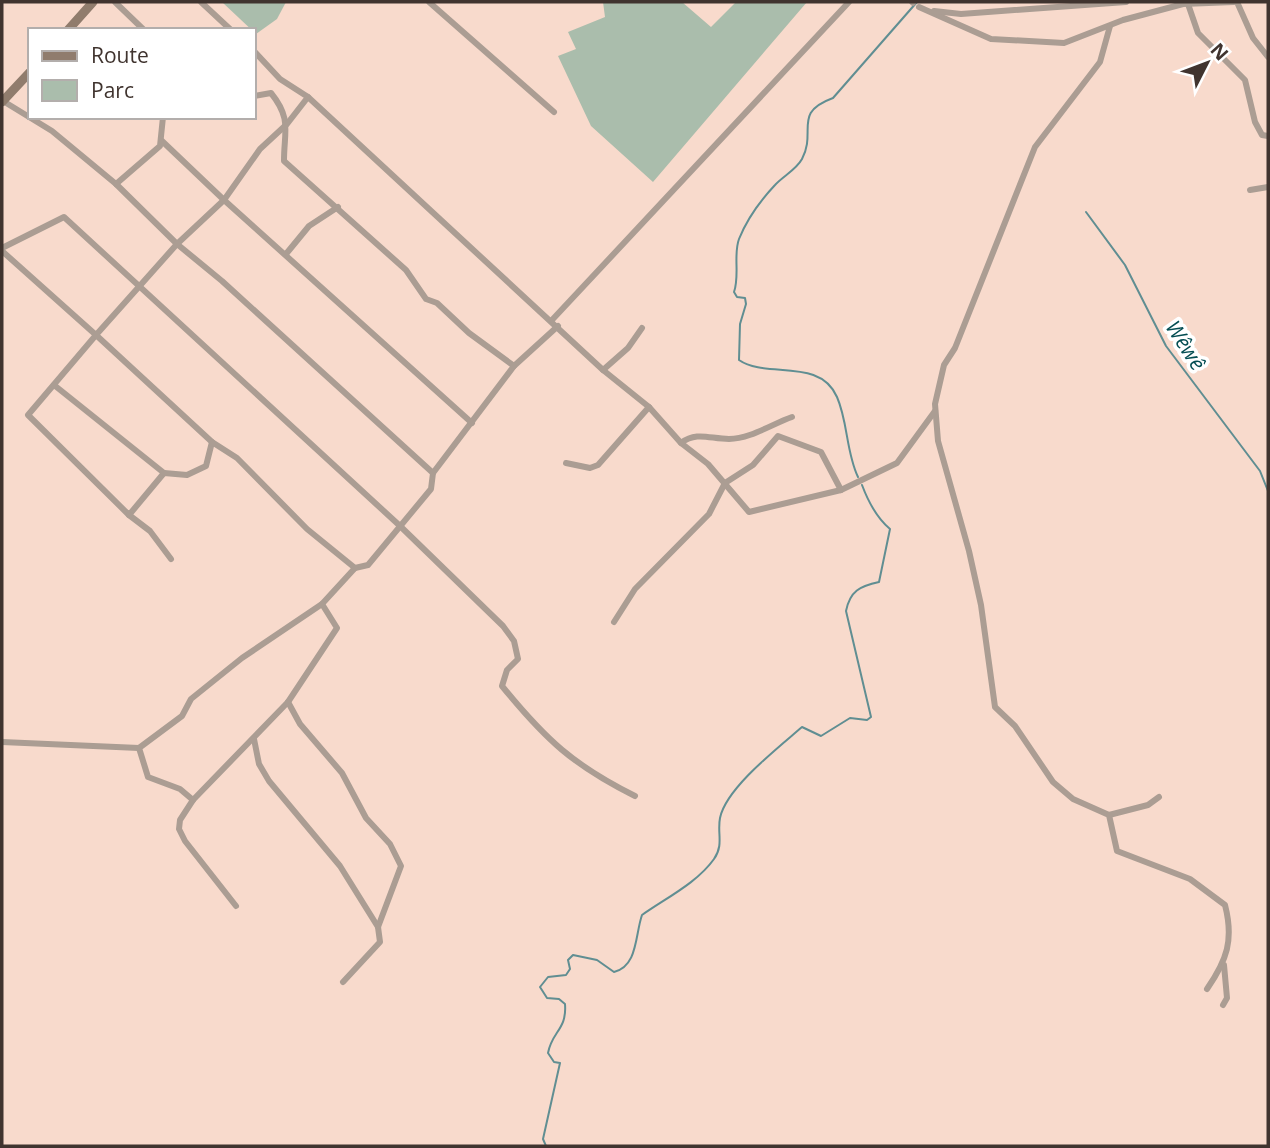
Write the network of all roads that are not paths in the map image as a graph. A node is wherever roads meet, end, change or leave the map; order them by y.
1 (93, 2) edge
2 (116, 2) edge
3 (201, 2) edge
4 (429, 2) edge
5 (849, 2) edge
6 (1030, 2) edge
7 (1123, 2) edge
8 (1173, 2) edge
9 (1235, 2) edge
10 (1185, 3) edge
11 (1021, 9) junction
12 (1110, 26) junction
13 (70, 28) edge
14 (143, 28) edge
15 (229, 28) edge
16 (256, 53) edge
17 (1268, 57) edge
18 (28, 74) edge
19 (256, 96) edge
20 (308, 97) junction
21 (2, 102) edge
22 (554, 112) dead end
23 (28, 117) edge
24 (31, 119) edge
25 (163, 119) edge
26 (287, 124) junction
27 (1268, 136) edge
28 (162, 141) junction
29 (116, 184) junction
30 (1268, 187) edge
31 (1250, 190) dead end
32 (224, 200) junction
33 (338, 207) junction
34 (177, 244) junction
35 (2, 250) edge
36 (286, 254) junction
37 (140, 285) junction
38 (552, 320) junction
39 (558, 326) junction
40 (642, 328) dead end
41 (96, 335) junction
42 (514, 366) junction
43 (603, 370) junction
44 (54, 385) junction
45 (649, 407) junction
46 (936, 410) junction
47 (792, 417) dead end
48 (472, 423) junction
49 (212, 442) junction
50 (681, 443) junction
51 (566, 464) dead end
52 (164, 473) junction
53 (433, 473) junction
54 (725, 483) junction
55 (841, 490) junction
56 (129, 515) junction
57 (399, 525) junction
58 (171, 559) dead end
59 (355, 568) junction
60 (322, 604) junction
61 (614, 622) dead end
62 (288, 702) junction
63 (254, 739) junction
64 (2, 742) edge
65 (139, 748) junction
66 (635, 796) dead end
67 (1159, 797) dead end
68 (193, 800) junction
69 (1109, 815) junction
70 (236, 906) dead end
71 (378, 927) junction
72 (1224, 965) junction
73 (343, 982) dead end
74 (1208, 989) dead end
75 (1223, 1005) dead end

1 - 13 main road
2 - 14 street
3 - 15 street
4 - 22 street
5 - 38 street
6 - 11 street
7 - 11 street
8 - 10 street
9 - 10 street
9 - 17 street
10 - 12 street
10 - 27 street
11 - 12 street
12 - 46 street
16 - 20 street
18 - 21 main road
19 - 26 street
20 - 26 street
20 - 38 street
21 - 23 street
24 - 29 street
25 - 28 street
26 - 32 street
26 - 33 street
28 - 29 street
28 - 32 street
29 - 34 street
30 - 31 street
32 - 34 street
32 - 36 street
33 - 36 street
33 - 42 street
34 - 37 street
34 - 53 street
35 - 37 street
35 - 41 street
36 - 48 street
37 - 41 street
37 - 57 street
38 - 39 street
39 - 42 street
39 - 43 street
40 - 43 street
41 - 44 street
41 - 49 street
42 - 48 street
43 - 45 street
44 - 52 street
44 - 56 street
45 - 50 street
45 - 51 street
46 - 55 street
46 - 69 street
47 - 50 street
48 - 53 street
49 - 52 street
49 - 59 street
50 - 54 street
52 - 56 street
53 - 57 street
54 - 55 street
54 - 55 street
54 - 61 street
56 - 58 street
57 - 59 street
57 - 66 street
59 - 60 street
60 - 62 street
60 - 65 street
62 - 63 street
62 - 71 street
63 - 68 street
63 - 71 street
64 - 65 street
65 - 68 street
67 - 69 street
68 - 70 street
69 - 72 street
71 - 73 street
72 - 74 street
72 - 75 street

